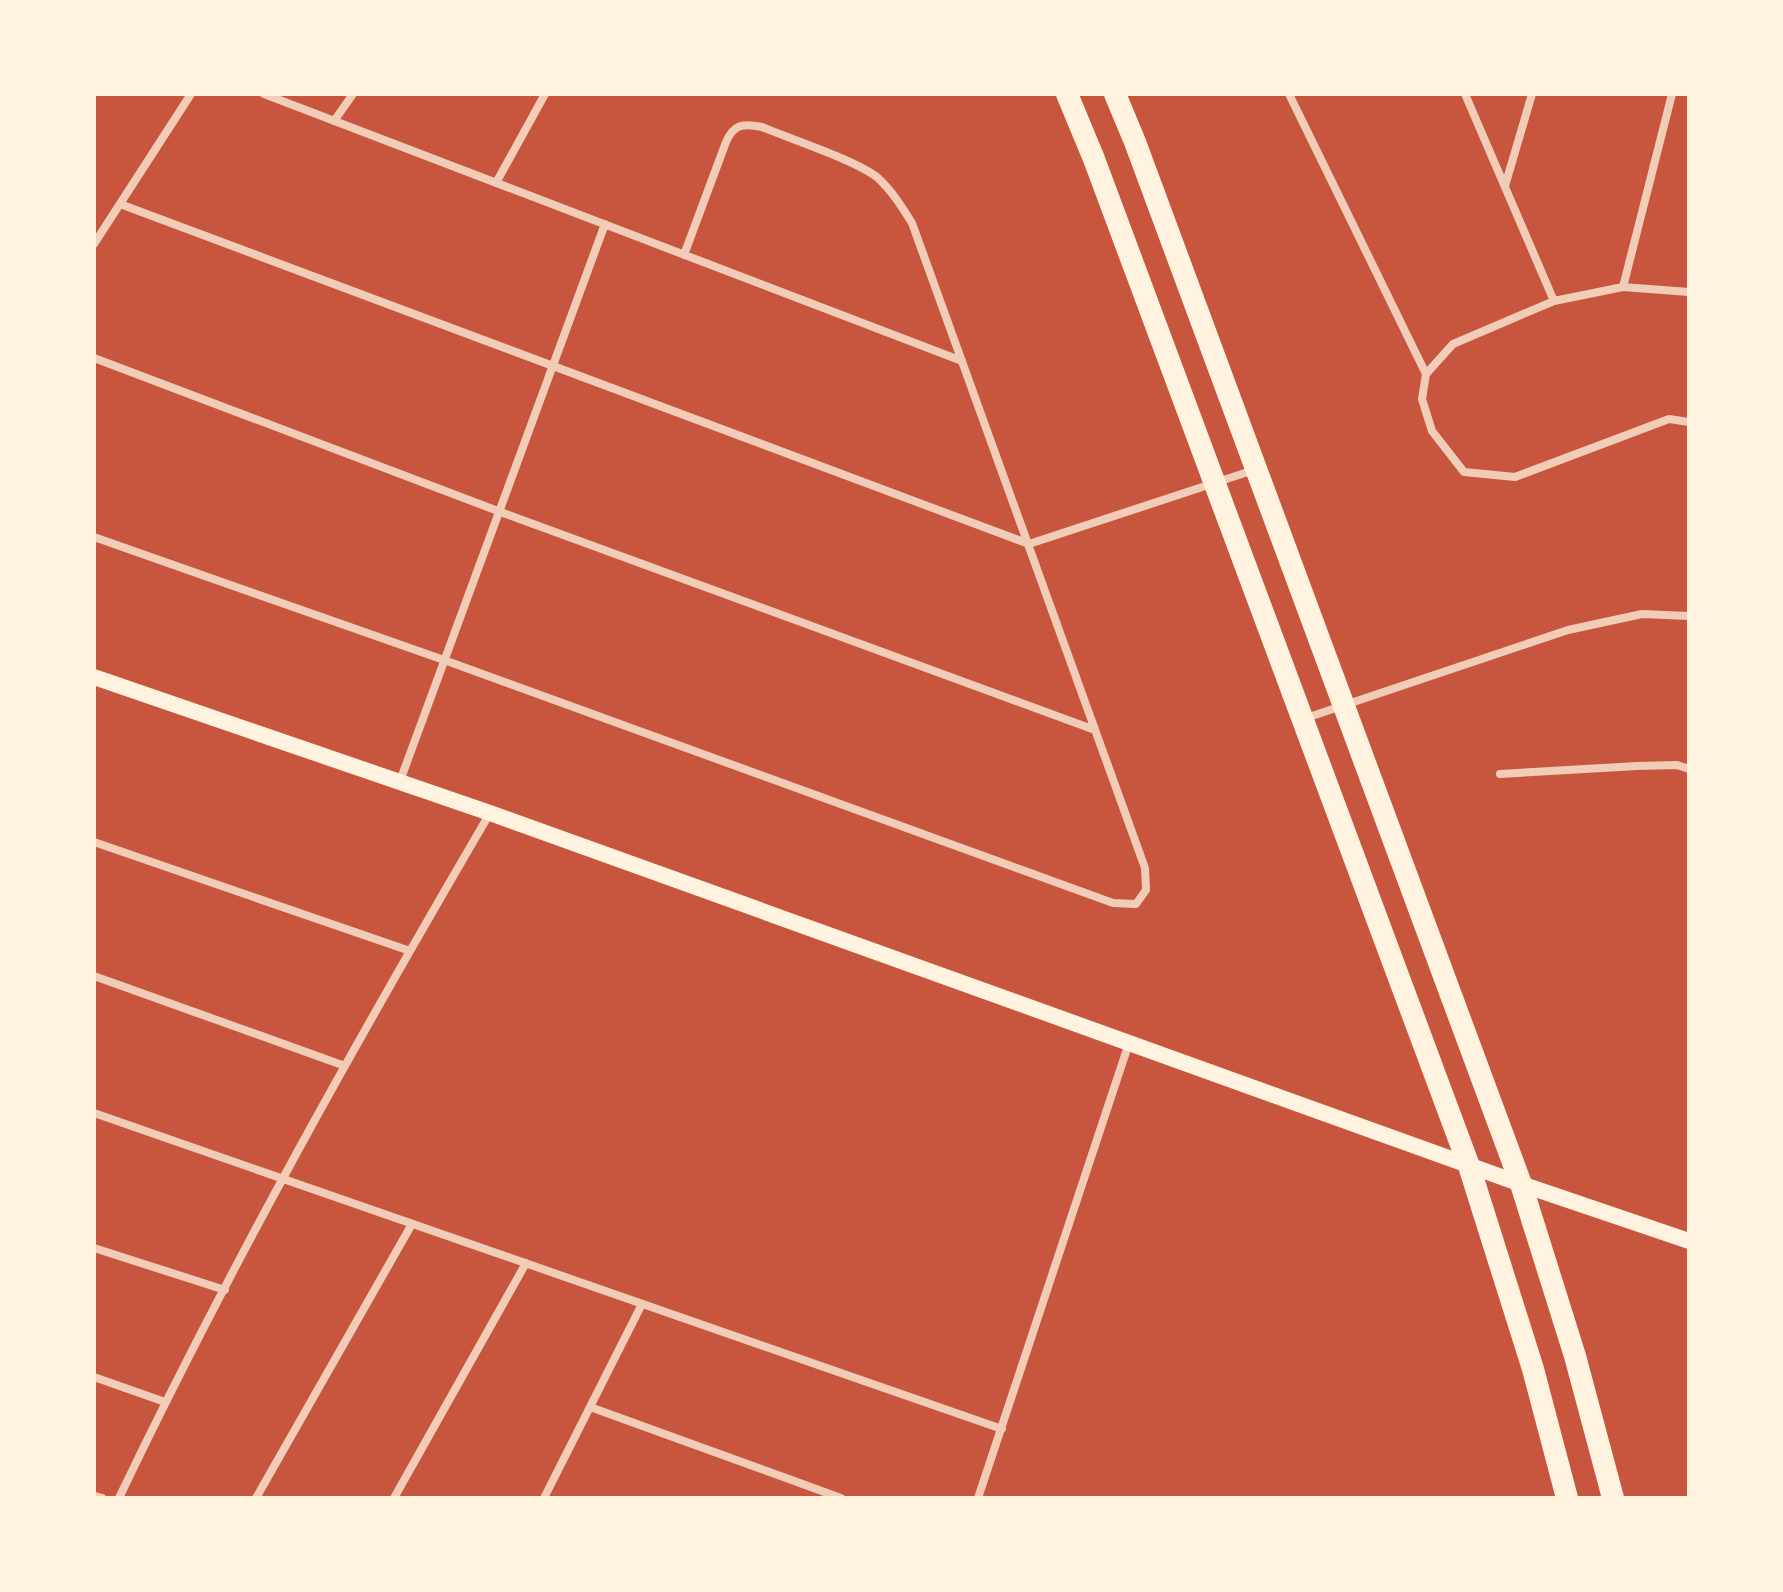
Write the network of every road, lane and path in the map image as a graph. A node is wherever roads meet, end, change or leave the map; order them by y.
1 (191, 94) edge
2 (264, 94) edge
3 (353, 94) edge
4 (545, 94) edge
5 (1067, 94) edge
6 (1115, 94) edge
7 (1289, 94) edge
8 (1465, 94) edge
9 (1532, 94) edge
10 (1672, 94) edge
11 (334, 121) junction
12 (496, 183) junction
13 (1504, 187) junction
14 (120, 204) junction
15 (605, 224) junction
16 (94, 244) edge
17 (684, 255) junction
18 (1623, 287) junction
19 (1689, 292) edge
20 (1554, 301) junction
21 (94, 358) edge
22 (962, 361) junction
23 (552, 365) junction
24 (1426, 374) junction
25 (1689, 422) edge
26 (1256, 470) junction
27 (1215, 483) junction
28 (498, 511) junction
29 (94, 537) edge
30 (1029, 544) junction
31 (1689, 616) edge
32 (444, 660) junction
33 (94, 677) edge
34 (1343, 706) junction
35 (1303, 719) junction
36 (1095, 730) junction
37 (1689, 769) edge
38 (1500, 774) dead end
39 (399, 782) junction
40 (490, 813) junction
41 (94, 842) edge
42 (410, 951) junction
43 (94, 976) edge
44 (1129, 1043) junction
45 (345, 1066) junction
46 (94, 1113) edge
47 (1469, 1166) junction
48 (284, 1179) junction
49 (1521, 1184) junction
50 (412, 1224) junction
51 (1689, 1241) edge
52 (94, 1248) edge
53 (526, 1263) junction
54 (225, 1290) junction
55 (642, 1304) junction
56 (94, 1377) edge
57 (165, 1402) junction
58 (590, 1407) junction
59 (1002, 1429) junction
60 (94, 1496) edge
61 (102, 1498) edge
62 (119, 1498) edge
63 (256, 1498) edge
64 (394, 1498) edge
65 (544, 1498) edge
66 (841, 1498) edge
67 (978, 1498) edge
68 (1567, 1498) edge
69 (1613, 1498) edge

1 - 14 street
2 - 11 street
3 - 11 street
4 - 12 street
5 - 27 highway
6 - 26 highway
7 - 24 street
8 - 13 street
9 - 13 street
10 - 18 street
11 - 12 street
12 - 15 street
13 - 20 street
14 - 16 street
14 - 23 street
15 - 17 street
15 - 23 street
17 - 22 street
17 - 22 street
18 - 19 street
18 - 20 street
20 - 24 street
21 - 28 street
22 - 30 street
23 - 28 street
23 - 30 street
24 - 25 street
26 - 27 street
26 - 34 highway
27 - 30 street
27 - 35 highway
28 - 32 street
28 - 36 street
29 - 32 street
30 - 36 street
31 - 34 street
32 - 36 street
32 - 39 street
33 - 39 main road
34 - 35 street
34 - 49 highway
35 - 47 highway
37 - 38 street
39 - 40 main road
40 - 42 street
40 - 44 main road
41 - 42 street
42 - 45 street
43 - 45 street
44 - 47 main road
44 - 59 street
45 - 48 street
46 - 48 street
47 - 49 main road
47 - 68 highway
48 - 50 street
48 - 54 street
49 - 51 main road
49 - 69 highway
50 - 53 street
50 - 63 street
52 - 54 street
53 - 55 street
53 - 64 street
54 - 57 street
55 - 58 street
55 - 59 street
56 - 57 street
57 - 62 street
58 - 65 street
58 - 66 street
59 - 67 street
60 - 61 street

